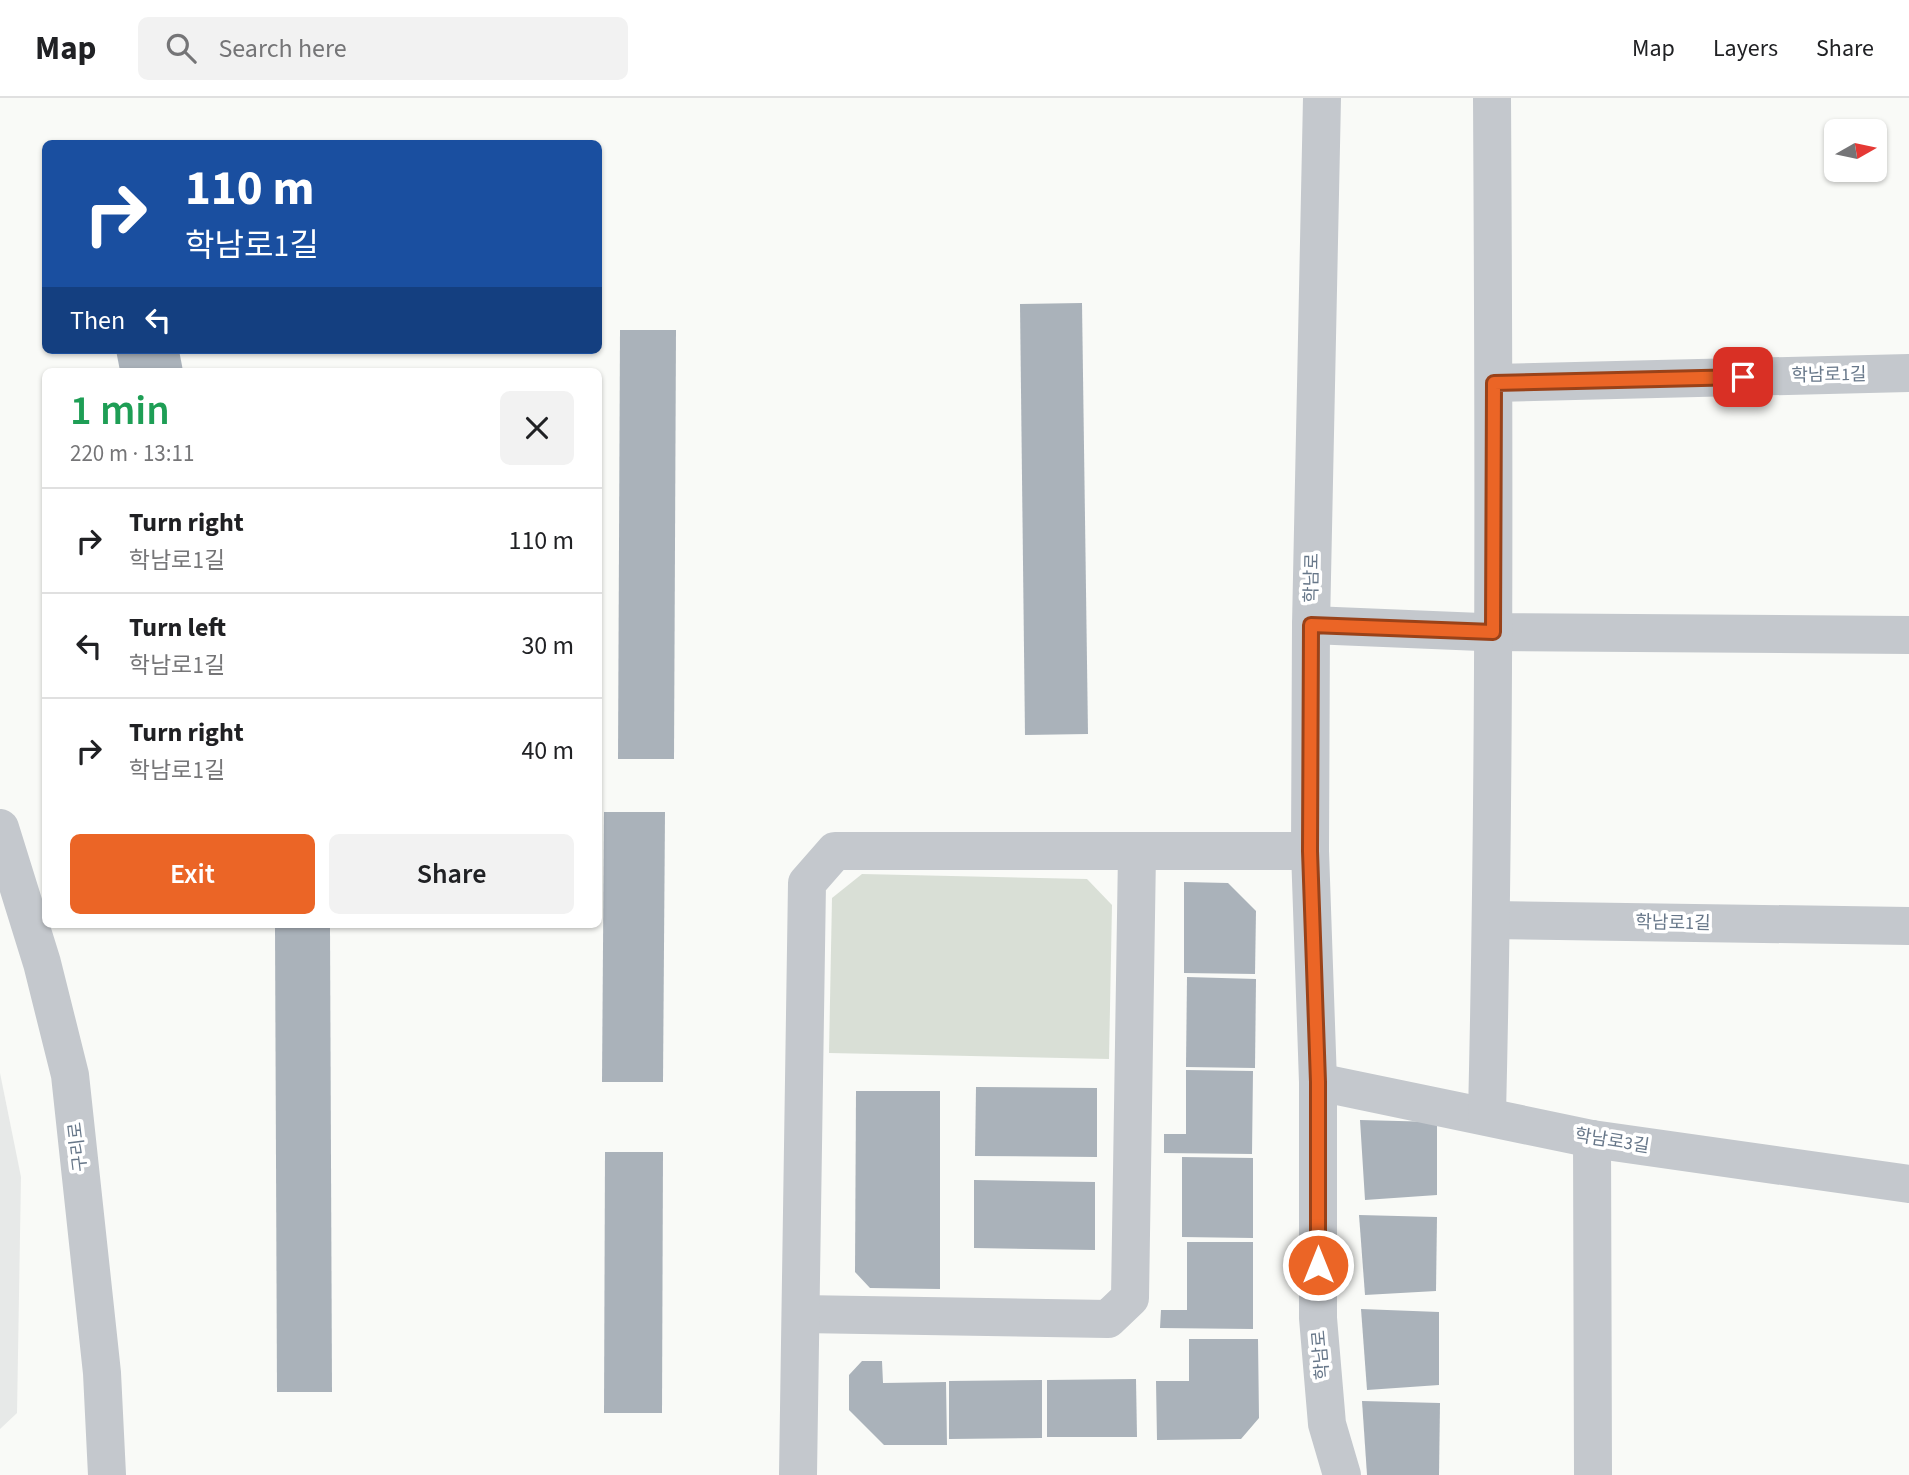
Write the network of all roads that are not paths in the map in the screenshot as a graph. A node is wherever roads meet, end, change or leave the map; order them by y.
1 (1322, 98) edge
2 (1492, 98) edge
3 (1909, 373) edge
4 (1494, 383) junction
5 (1311, 625) junction
6 (1493, 632) junction
7 (1909, 635) edge
8 (1, 837) edge
9 (1310, 851) junction
10 (1137, 853) junction
11 (1492, 920) junction
12 (1909, 926) edge
13 (1318, 1082) junction
14 (1487, 1115) junction
15 (1592, 1139) junction
16 (1909, 1184) edge
17 (801, 1314) junction
18 (107, 1475) edge
19 (798, 1475) edge
20 (1342, 1475) edge
21 (1592, 1475) edge

1 - 5 street, 학남로
2 - 4 street
3 - 4 street, 학남로1길
4 - 6 street
5 - 6 street
5 - 9 street, 학남로
6 - 7 street
6 - 11 street
8 - 18 street, 구리로
9 - 10 street
9 - 13 street, 학남로
10 - 17 street
10 - 17 street
11 - 12 street, 학남로1길
11 - 14 street
13 - 14 street, 학남로3길
13 - 20 street, 학남로
14 - 15 street, 학남로3길
15 - 16 street, 학남로3길
15 - 21 street
17 - 19 street

